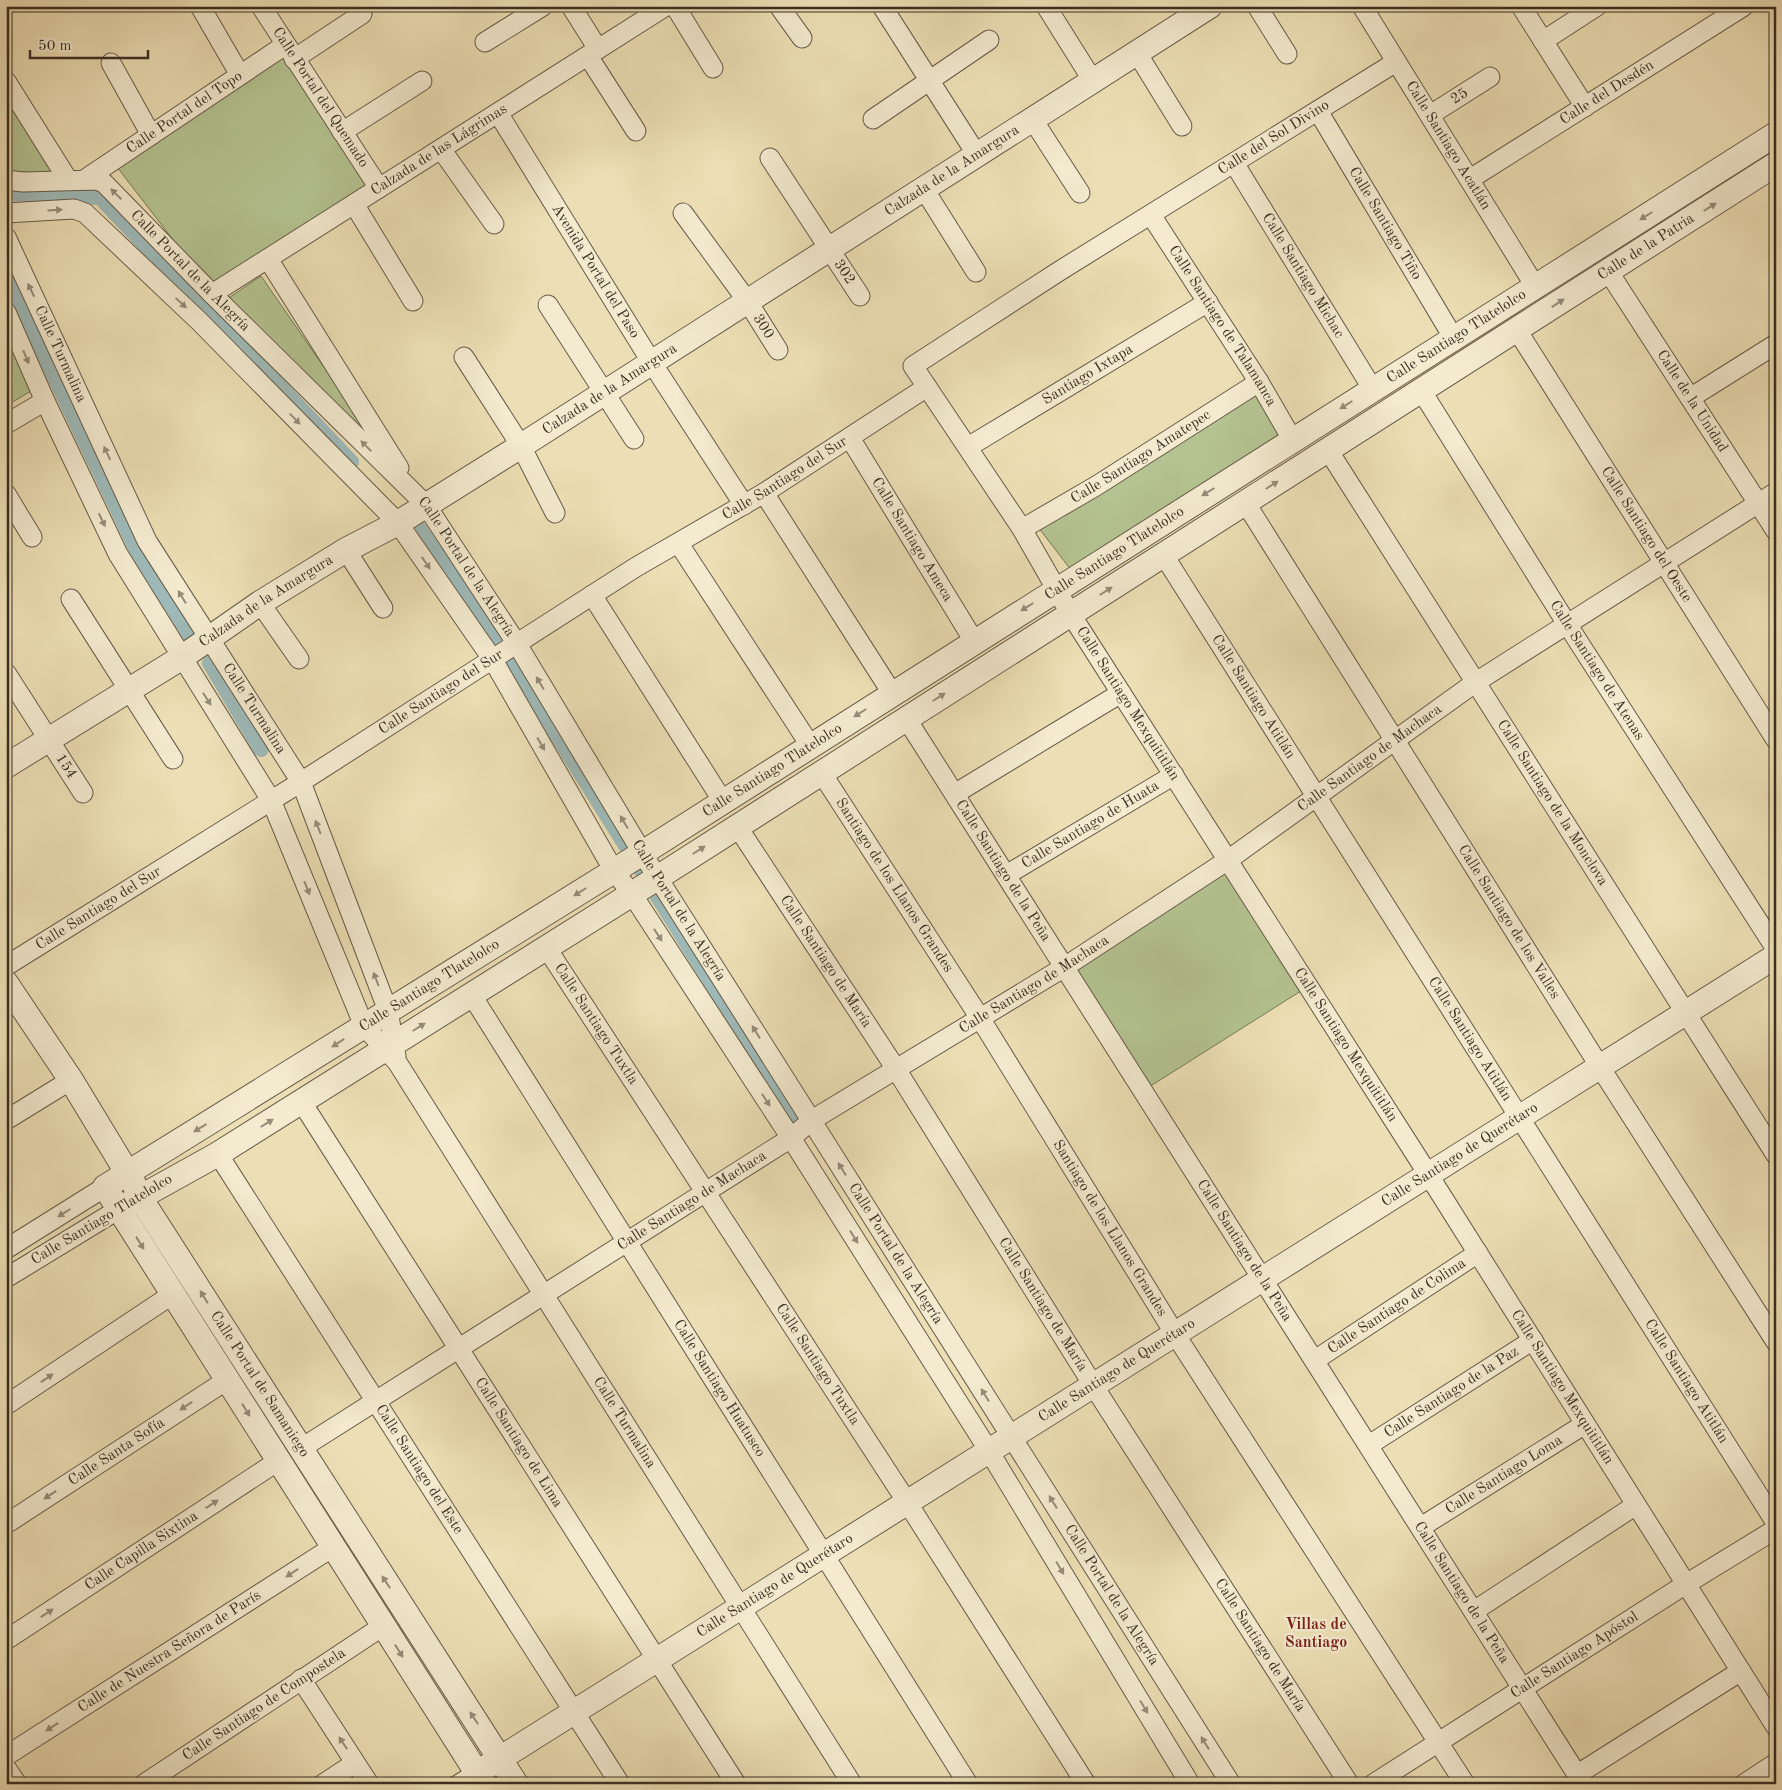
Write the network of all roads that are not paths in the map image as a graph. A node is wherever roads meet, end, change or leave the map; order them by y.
1 (200, 6) edge
2 (261, 6) edge
3 (544, 6) edge
4 (571, 6) edge
5 (666, 6) edge
6 (675, 6) edge
7 (780, 6) edge
8 (882, 6) edge
9 (1258, 6) edge
10 (1362, 6) edge
11 (1521, 6) edge
12 (1597, 6) edge
13 (1744, 6) edge
14 (1047, 7) edge
15 (1207, 7) edge
16 (362, 14) dead end
17 (802, 38) dead end
18 (989, 40) dead end
19 (1543, 41) junction
20 (485, 42) dead end
21 (290, 52) junction
22 (593, 52) junction
23 (1137, 53) junction
24 (1287, 54) dead end
25 (1396, 62) junction
26 (111, 63) dead end
27 (714, 68) dead end
28 (240, 75) junction
29 (1490, 77) dead end
30 (6, 81) edge
31 (422, 81) dead end
32 (929, 81) junction
33 (1093, 81) junction
34 (1585, 107) junction
35 (1318, 111) junction
36 (498, 113) junction
37 (1430, 115) junction
38 (873, 120) dead end
39 (1033, 120) junction
40 (1182, 126) dead end
41 (636, 131) dead end
42 (342, 132) junction
43 (1776, 134) edge
44 (151, 135) junction
45 (441, 149) junction
46 (977, 155) junction
47 (770, 158) dead end
48 (1234, 163) junction
49 (1776, 164) edge
50 (1470, 179) junction
51 (6, 180) edge
52 (76, 180) junction
53 (378, 188) junction
54 (924, 189) junction
55 (1080, 193) dead end
56 (354, 204) junction
57 (6, 213) edge
58 (683, 213) dead end
59 (1151, 215) junction
60 (494, 224) dead end
61 (6, 237) edge
62 (831, 248) junction
63 (268, 259) junction
64 (1608, 271) junction
65 (976, 272) dead end
66 (1535, 286) junction
67 (212, 294) junction
68 (860, 296) dead end
69 (413, 301) dead end
70 (748, 302) junction
71 (1208, 302) junction
72 (548, 305) dead end
73 (6, 312) edge
74 (1517, 330) junction
75 (1454, 337) junction
76 (1776, 344) edge
77 (778, 350) dead end
78 (464, 357) dead end
79 (652, 363) junction
80 (1259, 382) junction
81 (927, 386) junction
82 (1372, 388) junction
83 (1421, 390) junction
84 (603, 394) junction
85 (1690, 398) junction
86 (45, 400) junction
87 (6, 424) edge
88 (850, 438) junction
89 (634, 439) dead end
90 (1292, 439) junction
91 (521, 446) junction
92 (968, 447) junction
93 (1328, 450) junction
94 (1776, 492) edge
95 (764, 493) junction
96 (6, 494) edge
97 (421, 500) junction
98 (1245, 502) junction
99 (1758, 504) junction
100 (744, 505) junction
101 (555, 513) dead end
102 (398, 523) junction
103 (1022, 529) junction
104 (1776, 532) edge
105 (32, 537) dead end
106 (679, 544) junction
107 (346, 550) junction
108 (1164, 554) junction
109 (1663, 563) junction
110 (1057, 588) junction
111 (592, 595) junction
112 (71, 599) dead end
113 (260, 603) junction
114 (383, 608) dead end
115 (1070, 613) junction
116 (1567, 624) junction
117 (208, 638) junction
118 (974, 641) junction
119 (517, 644) junction
120 (181, 658) junction
121 (299, 659) dead end
122 (493, 660) junction
123 (6, 673) edge
124 (1476, 682) junction
125 (128, 690) junction
126 (892, 692) junction
127 (1121, 693) junction
128 (906, 718) junction
129 (50, 739) junction
130 (1776, 740) edge
131 (1395, 741) junction
132 (810, 745) junction
133 (173, 759) dead end
134 (6, 766) edge
135 (821, 772) junction
136 (1174, 775) junction
137 (301, 782) junction
138 (83, 793) dead end
139 (956, 793) junction
140 (1316, 798) junction
141 (271, 800) junction
142 (722, 800) junction
143 (737, 826) junction
144 (642, 851) junction
145 (1228, 860) junction
146 (614, 871) junction
147 (1008, 874) junction
148 (658, 876) junction
149 (632, 894) junction
150 (546, 948) junction
151 (1776, 949) edge
152 (1776, 956) edge
153 (6, 966) edge
154 (1063, 968) junction
155 (8, 990) edge
156 (471, 994) junction
157 (388, 1011) junction
158 (1686, 1013) junction
159 (980, 1018) junction
160 (364, 1026) junction
161 (391, 1051) junction
162 (1600, 1067) junction
163 (896, 1069) junction
164 (71, 1080) junction
165 (301, 1101) junction
166 (1518, 1118) junction
167 (6, 1120) edge
168 (812, 1120) junction
169 (791, 1138) junction
170 (218, 1154) junction
171 (1776, 1155) edge
172 (127, 1172) junction
173 (1428, 1174) junction
174 (105, 1187) junction
175 (705, 1193) junction
176 (139, 1196) junction
177 (119, 1209) junction
178 (627, 1242) junction
179 (6, 1249) edge
180 (1478, 1254) junction
181 (6, 1278) edge
182 (1263, 1279) junction
183 (173, 1294) junction
184 (543, 1295) junction
185 (1175, 1334) junction
186 (1532, 1340) junction
187 (1776, 1342) edge
188 (459, 1348) junction
189 (1315, 1360) junction
190 (227, 1380) junction
191 (1093, 1385) junction
192 (377, 1400) junction
193 (6, 1405) edge
194 (1585, 1424) junction
195 (1012, 1437) junction
196 (1369, 1445) junction
197 (300, 1449) junction
198 (989, 1451) junction
199 (278, 1461) junction
200 (907, 1502) junction
201 (1636, 1505) junction
202 (6, 1524) edge
203 (1776, 1524) edge
204 (1421, 1527) junction
205 (1776, 1530) edge
206 (333, 1547) junction
207 (824, 1555) junction
208 (1686, 1584) junction
209 (740, 1607) junction
210 (1474, 1611) junction
211 (383, 1626) junction
212 (6, 1640) edge
213 (656, 1660) junction
214 (1741, 1671) junction
215 (301, 1679) junction
216 (1524, 1689) junction
217 (574, 1712) junction
218 (1776, 1727) edge
219 (1439, 1742) junction
220 (6, 1756) edge
221 (500, 1759) junction
222 (356, 1763) junction
223 (1776, 1763) edge
224 (6, 1768) edge
225 (1580, 1779) edge
226 (473, 1780) edge
227 (17, 1784) edge
228 (144, 1784) edge
229 (323, 1784) edge
230 (369, 1784) edge
231 (516, 1784) edge
232 (620, 1784) edge
233 (736, 1784) edge
234 (852, 1784) edge
235 (968, 1784) edge
236 (1086, 1784) edge
237 (1190, 1784) edge
238 (1231, 1784) edge
239 (1349, 1784) edge
240 (1373, 1784) edge
241 (1465, 1784) edge
242 (1744, 1784) edge

1 - 28 street
2 - 21 street, Calle Portal del Quemado
3 - 20 street
4 - 22 street
5 - 22 street, Calzada de las Lágrimas
6 - 27 street
7 - 17 street
8 - 32 street
9 - 24 street
10 - 25 street, Calle Santiago Acatlán
11 - 19 street
12 - 19 street
13 - 34 street, Calle del Desdén
14 - 33 street
15 - 23 street, Calzada de la Amargura
16 - 21 street, Calle Portal del Topo
18 - 32 street
19 - 34 street
21 - 28 street, Calle Portal del Topo
21 - 42 street, Calle Portal del Quemado
22 - 36 street, Calzada de las Lágrimas
22 - 41 street
23 - 33 street, Calzada de la Amargura
23 - 40 street
25 - 35 street, Calle del Sol Divino
25 - 37 street, Calle Santiago Acatlán
26 - 44 street
28 - 44 street, Calle Portal del Topo
29 - 37 street, 25
30 - 52 street
31 - 42 street
32 - 38 street
32 - 46 street
33 - 39 street, Calzada de la Amargura
34 - 50 street, Calle del Desdén
35 - 48 street, Calle del Sol Divino
35 - 75 street, Calle Santiago Tiño
36 - 45 street, Calzada de las Lágrimas
36 - 79 street, Avenida Portal del Paso
37 - 50 street, Calle Santiago Acatlán
39 - 46 street, Calzada de la Amargura
39 - 55 street
42 - 53 street, Calle Portal del Quemado
43 -> 66 street, Calle de la Patria
44 - 52 street, Calle Portal del Topo
45 - 53 street, Calzada de las Lágrimas
45 - 60 street
46 - 54 street, Calzada de la Amargura
47 - 62 street, 302
48 - 59 street, Calle del Sol Divino
48 - 82 street, Calle Santiago Michac
64 -> 49 street, Calle de la Patria
50 - 66 street, Calle Santiago Acatlán
51 - 52 street, Calle Portal de la Alegría
67 -> 52 street, Calle Portal de la Alegría
53 - 56 street, Calzada de las Lágrimas
54 - 62 street, Calzada de la Amargura
54 - 65 street
56 - 63 street, Calzada de las Lágrimas
56 - 69 street
57 -> 102 street, Calle Portal de la Alegría
58 - 70 street, 300
59 - 71 street, Calle Santiago de Talamanca
59 - 81 street, Calle Santiago Mexquititlán
117 -> 61 street, Calle Turmalina
62 - 68 street, 302
62 - 70 street, Calzada de la Amargura
63 - 67 street, Calzada de las Lágrimas
63 - 97 street
74 -> 64 street, Calle de la Patria
64 - 85 street, Calle de la Unidad
66 - 75 street, Calle Santiago Tlatelolco
97 -> 67 street, Calle Portal de la Alegría
70 - 77 street, 300
70 - 79 street, Calzada de la Amargura
71 - 80 street, Calle Santiago de Talamanca
71 - 92 street, Santiago Ixtapa
72 - 84 street
73 -> 86 street, Calle Turmalina
74 - 83 street, Calle Santiago Tlatelolco
74 - 109 street, Calle Santiago del Oeste
75 - 82 street, Calle Santiago Tlatelolco
76 - 85 street
78 - 91 street
79 - 84 street, Calzada de la Amargura
79 - 100 street, Avenida Portal del Paso
80 - 90 street, Calle Santiago de Talamanca
80 - 103 street, Calle Santiago Amatepec
81 - 88 street, Calle Santiago del Sur
81 - 92 street, Calle Santiago Mexquititlán
82 -> 90 street, Calle Santiago Tlatelolco
83 - 93 street, Calle Santiago Tlatelolco
83 - 116 street, Calle Santiago de Atenas
84 - 89 street
84 - 91 street, Calzada de la Amargura
85 - 99 street, Calle de la Unidad
86 - 87 street
86 -> 120 street, Calle Turmalina
88 - 95 street, Calle Santiago del Sur
88 - 118 street, Calle Santiago Ameca
90 -> 110 street, Calle Santiago Tlatelolco
91 - 97 street, Calzada de la Amargura
91 - 101 street
92 - 103 street, Calle Santiago Mexquititlán
98 -> 93 street, Calle Santiago Tlatelolco
93 - 124 street, Calle Santiago de la Monclova
94 - 99 street, Calle Santiago de Machaca
95 - 100 street, Calle Santiago del Sur
95 - 126 street
96 - 105 street
97 - 102 street, Calzada de la Amargura
97 - 119 street, Calle Portal de la Alegría
98 - 108 street, Calle Santiago Tlatelolco
98 - 131 street, Calle Santiago de los Valles
99 - 104 street, Calle de la Unidad
99 - 109 street, Calle Santiago de Machaca
100 - 106 street, Calle Santiago del Sur
102 - 107 street, Calzada de la Amargura
102 -> 122 street, Calle Portal de la Alegría
103 - 110 street, Calle Santiago Mexquititlán
106 - 111 street, Calle Santiago del Sur
106 - 132 street
107 - 113 street, Calzada de la Amargura
107 - 114 street
115 -> 108 street, Calle Santiago Tlatelolco
108 - 140 street, Calle Santiago Atitlán
109 - 116 street, Calle Santiago de Machaca
109 - 130 street, Calle Santiago del Oeste
110 - 115 street, Calle Santiago Mexquititlán
110 -> 118 street, Calle Santiago Tlatelolco
111 - 119 street, Calle Santiago del Sur
111 - 142 street
112 - 125 street
113 - 117 street, Calzada de la Amargura
113 - 121 street
115 - 127 street, Calle Santiago Mexquititlán
128 -> 115 street, Calle Santiago Tlatelolco
116 - 124 street, Calle Santiago de Machaca
116 - 151 street, Calle Santiago de Atenas
117 - 120 street, Calzada de la Amargura
117 - 137 street, Calle Turmalina
118 - 126 street, Calle Santiago Tlatelolco
119 - 122 street, Calle Santiago del Sur
144 -> 119 street, Calle Portal de la Alegría
120 - 125 street, Calzada de la Amargura
120 -> 141 street, Calle Turmalina
122 - 137 street, Calle Santiago del Sur
122 -> 146 street, Calle Portal de la Alegría
123 - 129 street, 154
124 - 131 street, Calle Santiago de Machaca
124 - 158 street, Calle Santiago de la Monclova
125 - 129 street, Calzada de la Amargura
125 - 133 street
126 -> 132 street, Calle Santiago Tlatelolco
127 - 136 street, Calle Santiago Mexquititlán
127 - 139 street
128 - 135 street, Calle Santiago Tlatelolco
128 - 139 street, Calle Santiago de la Peña
129 - 134 street, Calzada de la Amargura
129 - 138 street, 154
131 - 140 street, Calle Santiago de Machaca
131 - 162 street, Calle Santiago de los Valles
132 - 142 street, Calle Santiago Tlatelolco
135 - 143 street, Calle Santiago Tlatelolco
135 - 159 street, Santiago de los Llanos Grandes
136 - 145 street, Calle Santiago Mexquititlán
136 - 147 street, Calle Santiago de Huata
137 - 141 street, Calle Santiago del Sur
157 -> 137 street, Calle Turmalina
139 - 147 street, Calle Santiago de la Peña
140 - 145 street, Calle Santiago de Machaca
140 - 166 street, Calle Santiago Atitlán
141 - 153 street, Calle Santiago del Sur
141 -> 160 street, Calle Turmalina
142 - 144 street, Calle Santiago Tlatelolco
148 -> 143 street, Calle Santiago Tlatelolco
143 - 163 street, Calle Santiago de María
144 - 146 street, Calle Santiago Tlatelolco
144 - 148 street, Calle Portal de la Alegría
145 - 154 street, Calle Santiago de Machaca
145 - 173 street, Calle Santiago Mexquititlán
146 - 149 street, Calle Portal de la Alegría
146 -> 157 street, Calle Santiago Tlatelolco
147 - 154 street, Calle Santiago de la Peña
148 - 149 street, Calle Santiago Tlatelolco
168 -> 148 street, Calle Portal de la Alegría
149 - 150 street, Calle Santiago Tlatelolco
149 -> 169 street, Calle Portal de la Alegría
150 - 156 street, Calle Santiago Tlatelolco
150 - 175 street, Calle Santiago Tuxtla
152 - 158 street, Calle Santiago de Querétaro
154 - 159 street, Calle Santiago de Machaca
154 - 182 street, Calle Santiago de la Peña
155 - 164 street, Calle Portal de Samaniego
161 -> 156 street, Calle Santiago Tlatelolco
156 - 178 street, Calle Santiago Huatusco
157 - 160 street, Calle Santiago Tlatelolco
157 - 161 street, Calle Turmalina
158 - 162 street, Calle Santiago de Querétaro
158 - 171 street, Calle Santiago de la Monclova
159 - 163 street, Calle Santiago de Machaca
159 - 185 street, Santiago de los Llanos Grandes
160 - 161 street, Calle Turmalina
160 -> 172 street, Calle Santiago Tlatelolco
161 - 165 street, Calle Santiago Tlatelolco
161 - 184 street, Calle Turmalina
162 - 166 street, Calle Santiago de Querétaro
162 - 187 street, Calle Santiago de los Valles
163 - 168 street, Calle Santiago de Machaca
163 - 191 street, Calle Santiago de María
164 - 167 street
164 - 172 street, Calle Portal de Samaniego
170 -> 165 street, Calle Santiago Tlatelolco
165 - 188 street, Calle Santiago de Lima
166 - 173 street, Calle Santiago de Querétaro
166 - 203 street, Calle Santiago Atitlán
168 - 169 street, Calle Santiago de Machaca
195 -> 168 street, Calle Portal de la Alegría
169 - 175 street, Calle Santiago de Machaca
169 -> 198 street, Calle Portal de la Alegría
170 - 176 street, Calle Santiago Tlatelolco
170 - 192 street, Calle Santiago del Este
172 - 174 street, Calle Santiago Tlatelolco
172 - 176 street, Calle Portal de Samaniego
173 - 180 street, Calle Santiago Mexquititlán
173 - 182 street, Calle Santiago de Querétaro
174 - 177 street, Calle Portal de Samaniego
174 -> 179 street, Calle Santiago Tlatelolco
175 - 178 street, Calle Santiago de Machaca
175 - 200 street, Calle Santiago Tuxtla
176 - 177 street, Calle Santiago Tlatelolco
197 -> 176 street, Calle Portal de Samaniego
177 - 181 street, Calle Santiago Tlatelolco
177 -> 183 street, Calle Portal de Samaniego
178 - 184 street, Calle Santiago de Machaca
178 - 207 street, Calle Santiago Huatusco
180 - 186 street, Calle Santiago Mexquititlán
180 - 189 street, Calle Santiago de Colima
182 - 185 street, Calle Santiago de Querétaro
182 - 189 street, Calle Santiago de la Peña
183 - 190 street, Calle Portal de Samaniego
193 -> 183 street
184 - 188 street, Calle Santiago de Machaca
184 - 209 street, Calle Turmalina
185 - 191 street, Calle Santiago de Querétaro
185 - 219 street, Santiago de los Llanos Grandes
186 - 194 street, Calle Santiago Mexquititlán
186 - 196 street, Calle Santiago de la Paz
188 - 192 street, Calle Santiago de Machaca
188 - 213 street, Calle Santiago de Lima
189 - 196 street, Calle Santiago de la Peña
190 -> 199 street, Calle Portal de Samaniego
190 -> 202 street, Calle Santa Sofía
191 - 195 street, Calle Santiago de Querétaro
191 - 239 street, Calle Santiago de María
192 - 197 street, Calle Santiago de Machaca
192 - 217 street, Calle Santiago del Este
194 - 201 street, Calle Santiago Mexquititlán
194 - 204 street, Calle Santiago Loma
195 - 198 street, Calle Santiago de Querétaro
238 -> 195 street, Calle Portal de la Alegría
196 - 204 street, Calle Santiago de la Peña
221 -> 197 street, Calle Portal de Samaniego
198 - 200 street, Calle Santiago de Querétaro
198 -> 237 street, Calle Portal de la Alegría
199 - 206 street, Calle Portal de Samaniego
212 -> 199 street, Calle Capilla Sixtina
200 - 207 street, Calle Santiago de Querétaro
200 - 236 street, Calle Santiago Tuxtla
201 - 208 street, Calle Santiago Mexquititlán
201 - 210 street
204 - 210 street, Calle Santiago de la Peña
205 - 208 street, Calle Santiago Apóstol
206 - 211 street, Calle Portal de Samaniego
206 -> 220 street, Calle de Nuestra Señora de París
207 - 209 street, Calle Santiago de Querétaro
207 - 235 street, Calle Santiago Huatusco
208 - 214 street, Calle Santiago Mexquititlán
208 - 216 street, Calle Santiago Apóstol
209 - 213 street, Calle Santiago de Querétaro
209 - 234 street, Calle Turmalina
210 - 216 street, Calle Santiago de la Peña
211 - 215 street, Calle Santiago de Compostela
211 -> 226 street, Calle Portal de Samaniego
213 - 217 street, Calle Santiago de Querétaro
213 - 233 street, Calle Santiago de Lima
214 - 218 street, Calle Santiago Mexquititlán
214 - 225 street
222 -> 215 street
215 - 228 street, Calle Santiago de Compostela
216 - 219 street, Calle Santiago Apóstol
216 - 225 street, Calle Santiago de la Peña
217 - 221 street, Calle Santiago de Querétaro
217 - 232 street, Calle Santiago del Este
219 - 240 street, Calle Santiago Apóstol
219 - 241 street, Santiago de los Llanos Grandes
221 - 226 street, Calle Santiago de Querétaro
221 - 231 street, Calle Portal de Samaniego
222 - 229 street
222 - 230 street
223 - 242 street
224 - 227 street

